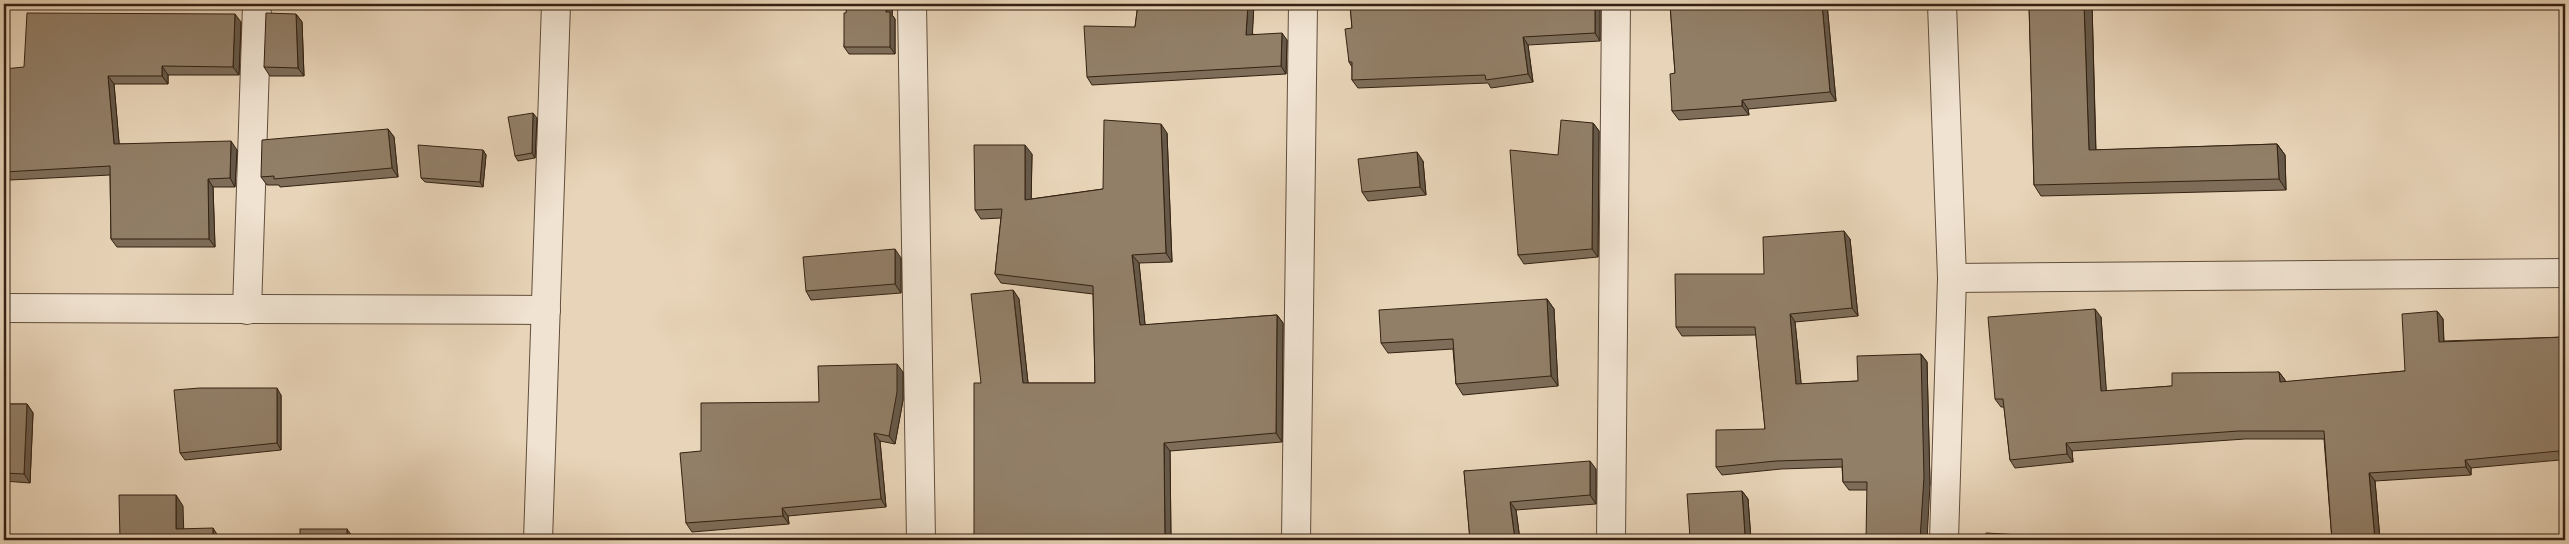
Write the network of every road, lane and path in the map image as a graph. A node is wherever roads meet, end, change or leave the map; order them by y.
1 (257, 4) edge
2 (556, 4) edge
3 (912, 4) edge
4 (1303, 4) edge
5 (1616, 4) edge
6 (1942, 4) edge
7 (2565, 272) edge
8 (1952, 278) junction
9 (4, 308) edge
10 (247, 310) junction
11 (546, 310) junction
12 (538, 540) edge
13 (921, 540) edge
14 (1296, 540) edge
15 (1611, 540) edge
16 (1944, 540) edge

1 - 10 street
2 - 11 street
3 - 13 street
4 - 14 street
5 - 15 street
6 - 8 street
7 - 8 street
8 - 16 street
9 - 10 street
10 - 11 street
11 - 12 street

